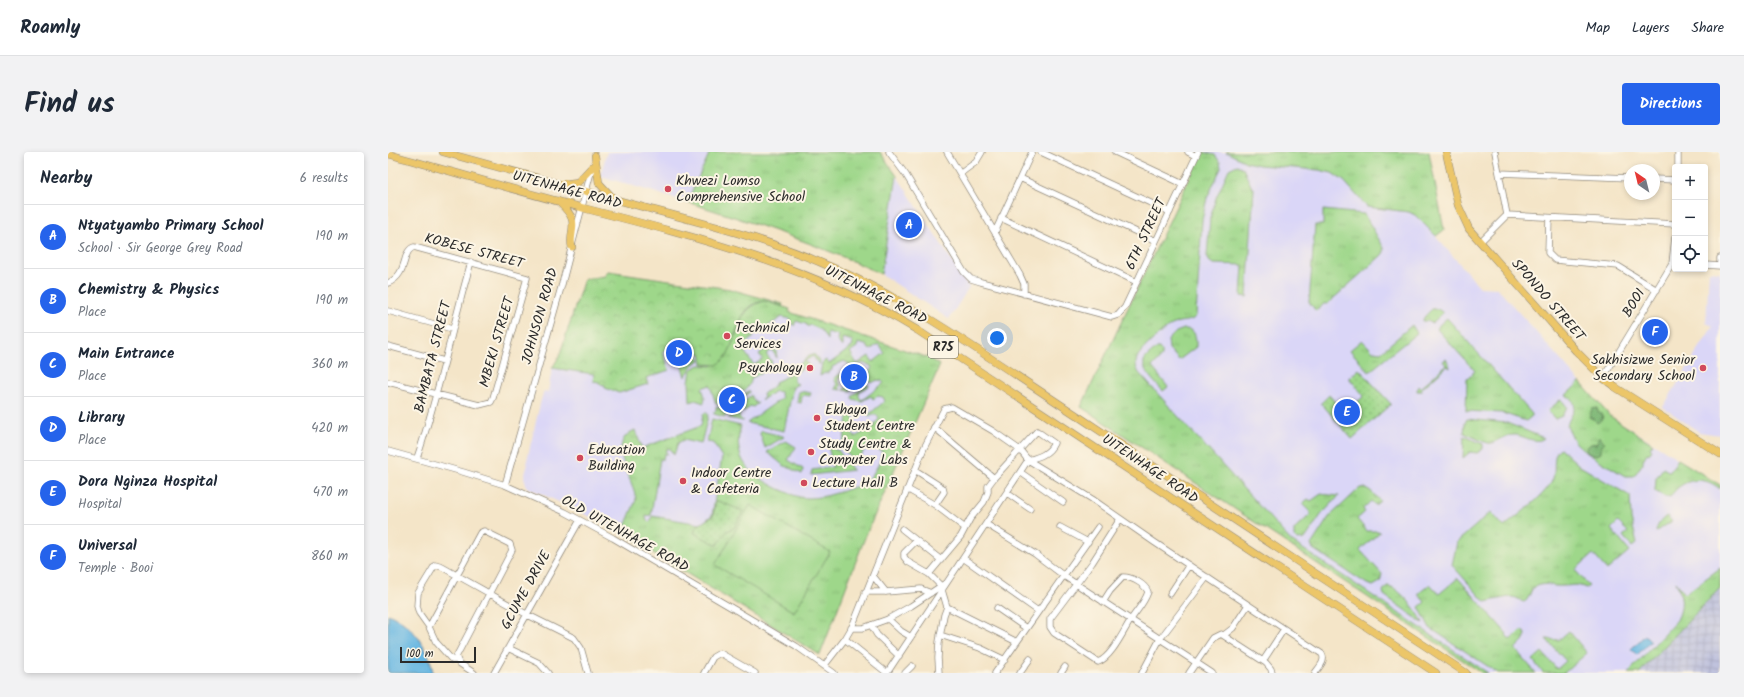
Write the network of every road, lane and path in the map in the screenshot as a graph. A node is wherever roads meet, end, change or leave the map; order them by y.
1 (443, 152) edge
2 (889, 152) edge
3 (947, 152) edge
4 (982, 152) edge
5 (1032, 152) edge
6 (1041, 152) edge
7 (1115, 152) edge
8 (1188, 152) edge
9 (1446, 152) edge
10 (1495, 152) edge
11 (1678, 152) edge
12 (388, 154) edge
13 (595, 154) edge
14 (1197, 154) edge
15 (1678, 164) edge
16 (592, 167) junction
17 (1499, 173) junction
18 (961, 174) junction
19 (1020, 178) junction
20 (1624, 178) edge
21 (1660, 179) edge
22 (1672, 180) edge
23 (1183, 184) junction
24 (560, 185) junction
25 (587, 191) junction
26 (613, 198) junction
27 (558, 201) junction
28 (583, 208) junction
29 (1170, 212) junction
30 (1508, 215) junction
31 (1001, 218) junction
32 (1549, 218) junction
33 (1672, 224) edge
34 (994, 232) junction
35 (1156, 241) junction
36 (1480, 242) junction
37 (572, 247) junction
38 (1720, 258) edge
39 (471, 262) junction
40 (1708, 265) edge
41 (1720, 266) edge
42 (1672, 267) edge
43 (527, 278) joint
44 (1136, 282) junction
45 (388, 283) edge
46 (1656, 290) junction
47 (1024, 294) junction
48 (388, 311) edge
49 (452, 329) junction
50 (388, 346) edge
51 (444, 361) junction
52 (1603, 378) junction
53 (388, 382) edge
54 (436, 395) junction
55 (934, 427) junction
56 (1020, 450) junction
57 (388, 451) edge
58 (1720, 454) edge
59 (417, 458) junction
60 (1028, 460) junction
61 (915, 470) junction
62 (1020, 472) junction
63 (994, 478) junction
64 (505, 486) junction
65 (907, 489) junction
66 (1006, 493) junction
67 (1062, 502) dead end
68 (935, 505) junction
69 (1030, 510) dead end
70 (1120, 519) junction
71 (580, 520) junction
72 (986, 524) junction
73 (1060, 527) dead end
74 (965, 528) junction
75 (1098, 528) dead end
76 (902, 529) dead end
77 (916, 541) junction
78 (1088, 542) junction
79 (963, 558) junction
80 (940, 560) junction
81 (1189, 565) junction
82 (929, 574) junction
83 (456, 575) junction
84 (873, 576) junction
85 (1064, 576) junction
86 (1207, 577) junction
87 (1076, 584) junction
88 (942, 588) junction
89 (865, 592) junction
90 (886, 592) junction
91 (931, 593) junction
92 (490, 594) junction
93 (1170, 594) dead end
94 (1103, 602) junction
95 (1248, 605) junction
96 (947, 607) junction
97 (997, 608) dead end
98 (1038, 610) junction
99 (526, 614) junction
100 (888, 619) junction
101 (1130, 620) junction
102 (871, 625) junction
103 (429, 627) junction
104 (852, 628) junction
105 (1026, 628) junction
106 (1284, 629) junction
107 (940, 634) junction
108 (1224, 635) junction
109 (911, 637) junction
110 (845, 639) junction
111 (1160, 640) junction
112 (1017, 642) junction
113 (508, 648) junction
114 (899, 656) junction
115 (1030, 659) dead end
116 (457, 660) junction
117 (1005, 660) junction
118 (1263, 661) junction
119 (1196, 662) junction
120 (824, 666) junction
121 (912, 666) dead end
122 (1065, 667) dead end
123 (747, 671) edge
124 (474, 673) edge
125 (494, 673) edge
126 (548, 673) edge
127 (588, 673) edge
128 (704, 673) edge
129 (755, 673) edge
130 (834, 673) edge
131 (887, 673) edge
132 (905, 673) edge
133 (939, 673) edge
134 (995, 673) edge
135 (1020, 673) edge
136 (1061, 673) edge
137 (1142, 673) edge
138 (1189, 673) edge
139 (1212, 673) edge
140 (1272, 673) edge
141 (1315, 673) edge
142 (1436, 673) edge
143 (1466, 673) edge

1 - 24 main road, UITENHAGE ROAD / R75
2 - 47 street
3 - 18 street
4 - 18 street
5 - 19 street
6 - 29 street
7 - 23 street
8 - 14 street
9 - 36 main road, SPONDO STREET
10 - 17 street
11 - 15 street
12 - 27 main road, UITENHAGE ROAD / R75
13 - 16 street, JOHNSON ROAD
13 - 26 main road
14 - 23 street, 6TH STREET
16 - 24 main road
16 - 25 street, JOHNSON ROAD
17 - 20 street
17 - 30 street
18 - 34 street
19 - 31 street
19 - 35 street
21 - 22 street
23 - 29 street, 6TH STREET
24 - 25 main road, UITENHAGE ROAD / R75
25 - 26 main road, UITENHAGE ROAD / R75
25 - 28 street, JOHNSON ROAD
26 - 143 main road, UITENHAGE ROAD / R75
27 - 28 main road, UITENHAGE ROAD / R75
27 - 37 main road
28 - 37 street, JOHNSON ROAD
28 - 142 main road, UITENHAGE ROAD / R75
29 - 35 street, 6TH STREET
30 - 32 street
30 - 36 street
31 - 34 street
31 - 44 street
32 - 33 street
32 - 46 street
34 - 47 street
35 - 44 street, 6TH STREET
36 - 52 main road, SPONDO STREET
37 - 64 street, JOHNSON ROAD
38 - 41 street
39 - 43 street, KOBESE STREET
39 - 45 street, KOBESE STREET
39 - 49 street, BAMBATA STREET
40 - 41 street
42 - 46 street, BOOI
43 - 54 street, MBEKI STREET
44 - 47 street, 6TH STREET
46 - 52 street, BOOI
48 - 49 street
49 - 51 street, BAMBATA STREET
50 - 51 street
51 - 54 street, BAMBATA STREET
52 - 58 main road, SPONDO STREET
53 - 54 street, MBEKI STREET
54 - 59 street, BAMBATA STREET
55 - 56 street
55 - 61 street
55 - 63 street
56 - 60 street
56 - 60 street
56 - 63 street
57 - 59 street, OLD UITENHAGE ROAD
59 - 64 street, OLD UITENHAGE ROAD
60 - 62 street
60 - 70 street
61 - 65 street
61 - 68 street
62 - 66 street
62 - 67 street
63 - 74 street
64 - 71 street, OLD UITENHAGE ROAD
65 - 68 street
65 - 84 street
66 - 69 street
66 - 72 street
68 - 74 street
70 - 81 street
70 - 87 street
71 - 99 street, GCUME DRIVE
71 - 120 street, OLD UITENHAGE ROAD
72 - 79 street
72 - 85 street
73 - 78 street
74 - 80 street
75 - 78 street
76 - 77 street
77 - 80 street
77 - 82 street
78 - 85 street
79 - 88 street
79 - 98 street
80 - 82 street
81 - 86 street
81 - 93 street
82 - 88 street
83 - 92 street
83 - 92 street
83 - 103 street
83 - 103 street
84 - 89 street
84 - 90 street
85 - 87 street
85 - 98 street
86 - 95 street
86 - 111 street
87 - 94 street
87 - 101 street
88 - 91 street
88 - 96 street
88 - 109 street
89 - 90 street
89 - 104 street
90 - 91 street
91 - 100 street
92 - 99 street
92 - 116 street
94 - 101 street
94 - 101 street
95 - 106 street
95 - 108 street
96 - 107 street
96 - 112 street
97 - 105 street
98 - 105 street
99 - 113 street, GCUME DRIVE
99 - 127 street
100 - 102 street
100 - 109 street
101 - 111 street
102 - 104 street
102 - 114 street
103 - 116 street
104 - 110 street
105 - 112 street
106 - 118 street
106 - 141 street
107 - 117 street
107 - 133 street
108 - 118 street
108 - 119 street
109 - 114 street
110 - 120 street
110 - 131 street
111 - 119 street
111 - 137 street
112 - 117 street
113 - 125 street, GCUME DRIVE
113 - 126 street
114 - 131 street
115 - 135 street
116 - 124 street
117 - 134 street
118 - 140 street
119 - 138 street
119 - 139 street
120 - 130 street, OLD UITENHAGE ROAD
121 - 132 street
122 - 136 street
123 - 128 street
123 - 129 street

